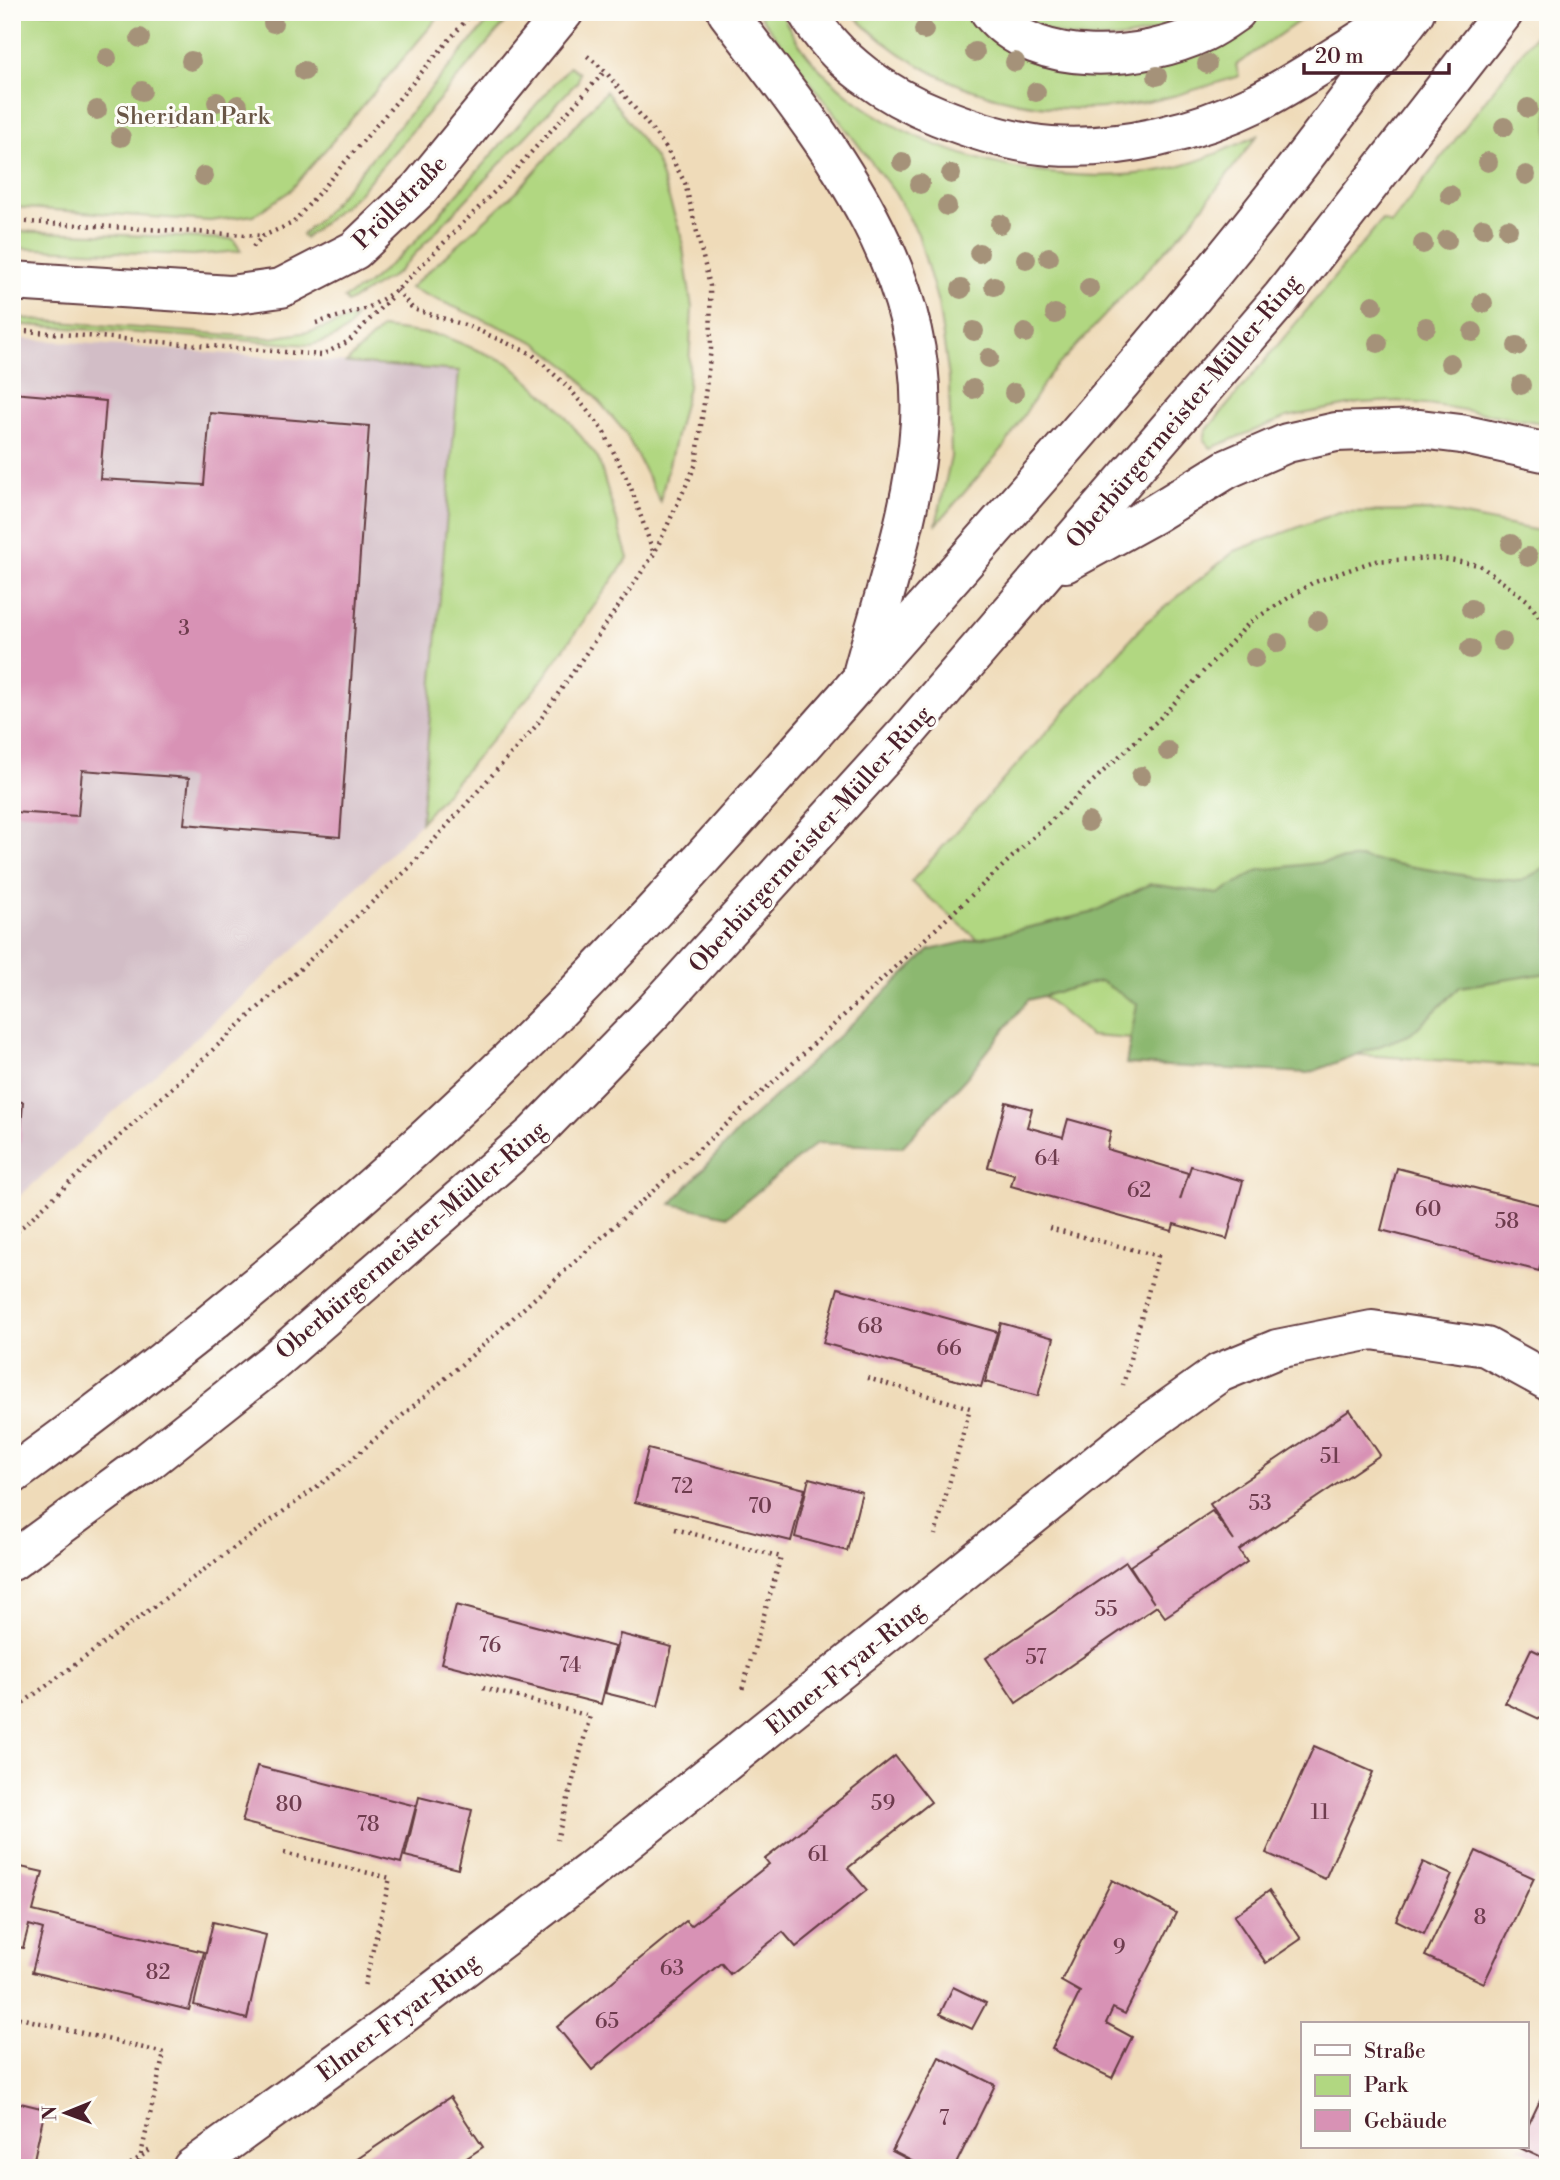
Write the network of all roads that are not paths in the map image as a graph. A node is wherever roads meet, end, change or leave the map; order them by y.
1 (564, 12) edge
2 (727, 12) edge
3 (807, 12) edge
4 (990, 12) edge
5 (1236, 12) edge
6 (1406, 12) edge
7 (1415, 12) edge
8 (1504, 12) edge
9 (12, 281) edge
10 (1548, 453) edge
11 (1044, 574) junction
12 (861, 679) junction
13 (1548, 1381) edge
14 (12, 1475) edge
15 (12, 1561) edge
16 (192, 2168) edge

1 - 9 main road, Pröllstraße
2 - 12 main road
3 - 6 main road
4 - 5 main road
7 - 12 main road
8 - 11 main road, Oberbürgermeister-Müller-Ring
10 - 11 main road
11 - 15 main road, Oberbürgermeister-Müller-Ring
12 - 14 main road
13 - 16 main road, Elmer-Fryar-Ring

